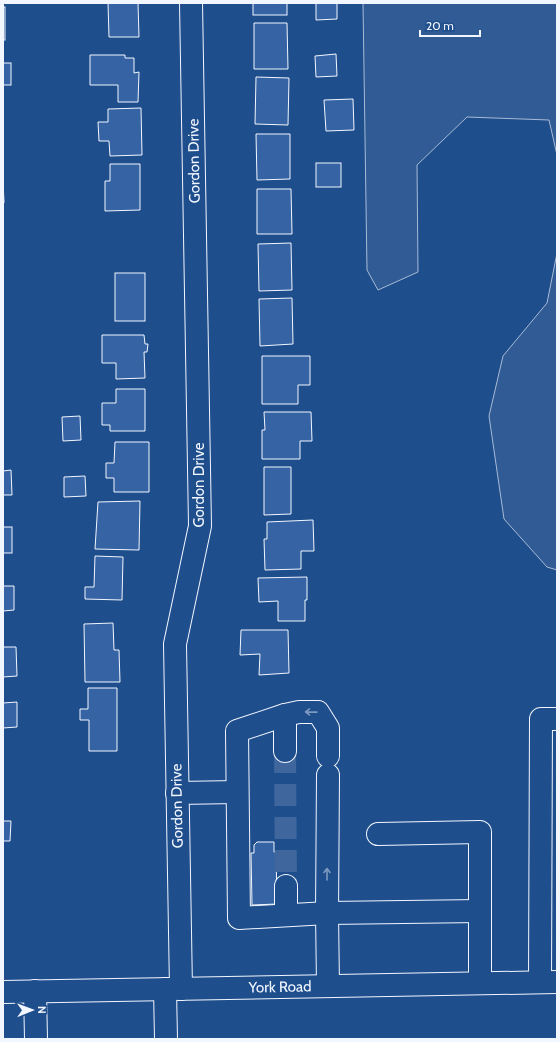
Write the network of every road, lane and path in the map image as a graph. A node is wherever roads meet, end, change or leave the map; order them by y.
1 (191, 3) edge
2 (285, 715) junction
3 (557, 719) edge
4 (285, 751) tunnel mouth
5 (237, 792) junction
6 (177, 793) junction
7 (378, 834) dead end
8 (286, 886) tunnel mouth
9 (480, 911) junction
10 (327, 912) junction
11 (286, 915) junction
12 (548, 982) edge
13 (480, 983) junction
14 (328, 986) junction
15 (173, 989) junction
16 (35, 991) junction
17 (3, 992) edge
18 (36, 1039) edge
19 (166, 1039) edge

1 - 6 street, Gordon Drive
2 - 4 street
2 - 5 street
10 -> 2 street
3 - 12 street
5 - 6 street
5 - 11 street
6 - 15 street, Gordon Drive
7 - 9 street
8 - 11 street
9 - 10 street
9 - 13 street
10 - 11 street
10 - 14 street
12 - 13 street, York Road
13 - 14 street, York Road
14 - 15 street, York Road
15 - 16 street, York Road
15 - 19 street, Gordon Drive
16 - 17 street, York Road
16 - 18 street

